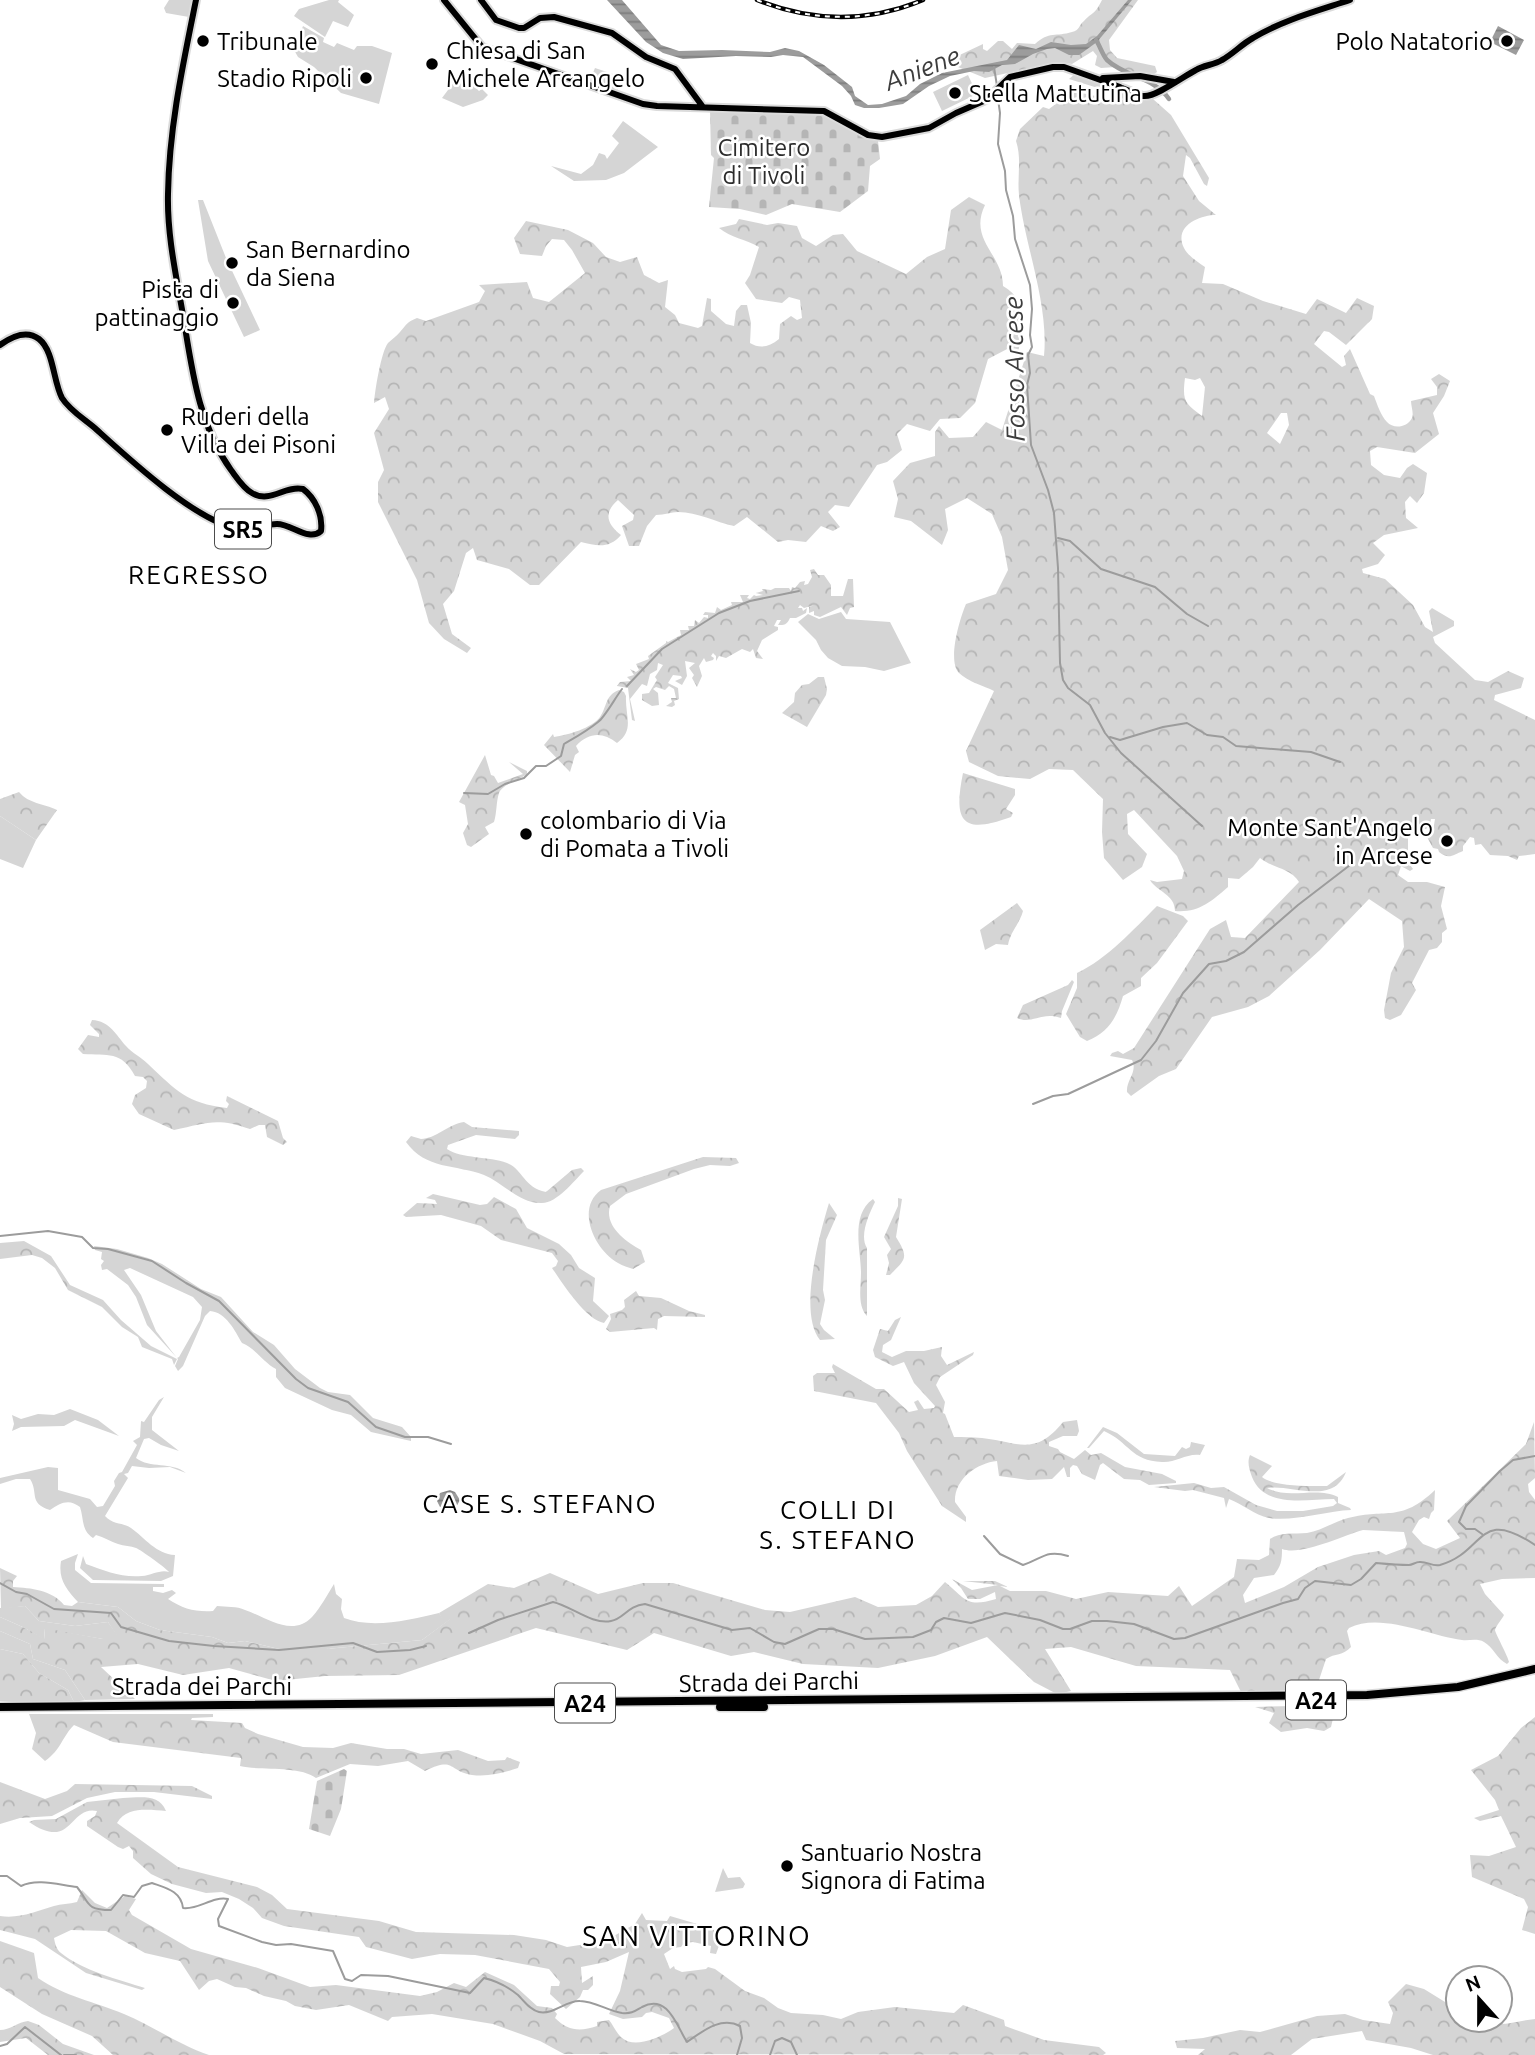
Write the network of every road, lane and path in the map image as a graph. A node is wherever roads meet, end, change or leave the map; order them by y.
1 (444, 0) edge
2 (481, 0) edge
3 (1350, 0) edge
4 (196, 1) edge
5 (1165, 83) junction
6 (1118, 84) junction
7 (703, 107) junction
8 (0, 345) edge
9 (1535, 1671) edge
10 (0, 1709) edge

1 - 7 main road
2 - 7 main road
3 - 5 main road
4 - 8 main road, SR5
5 - 6 main road
5 - 6 main road
6 - 7 main road
9 - 10 highway, Strada dei Parchi / A24

